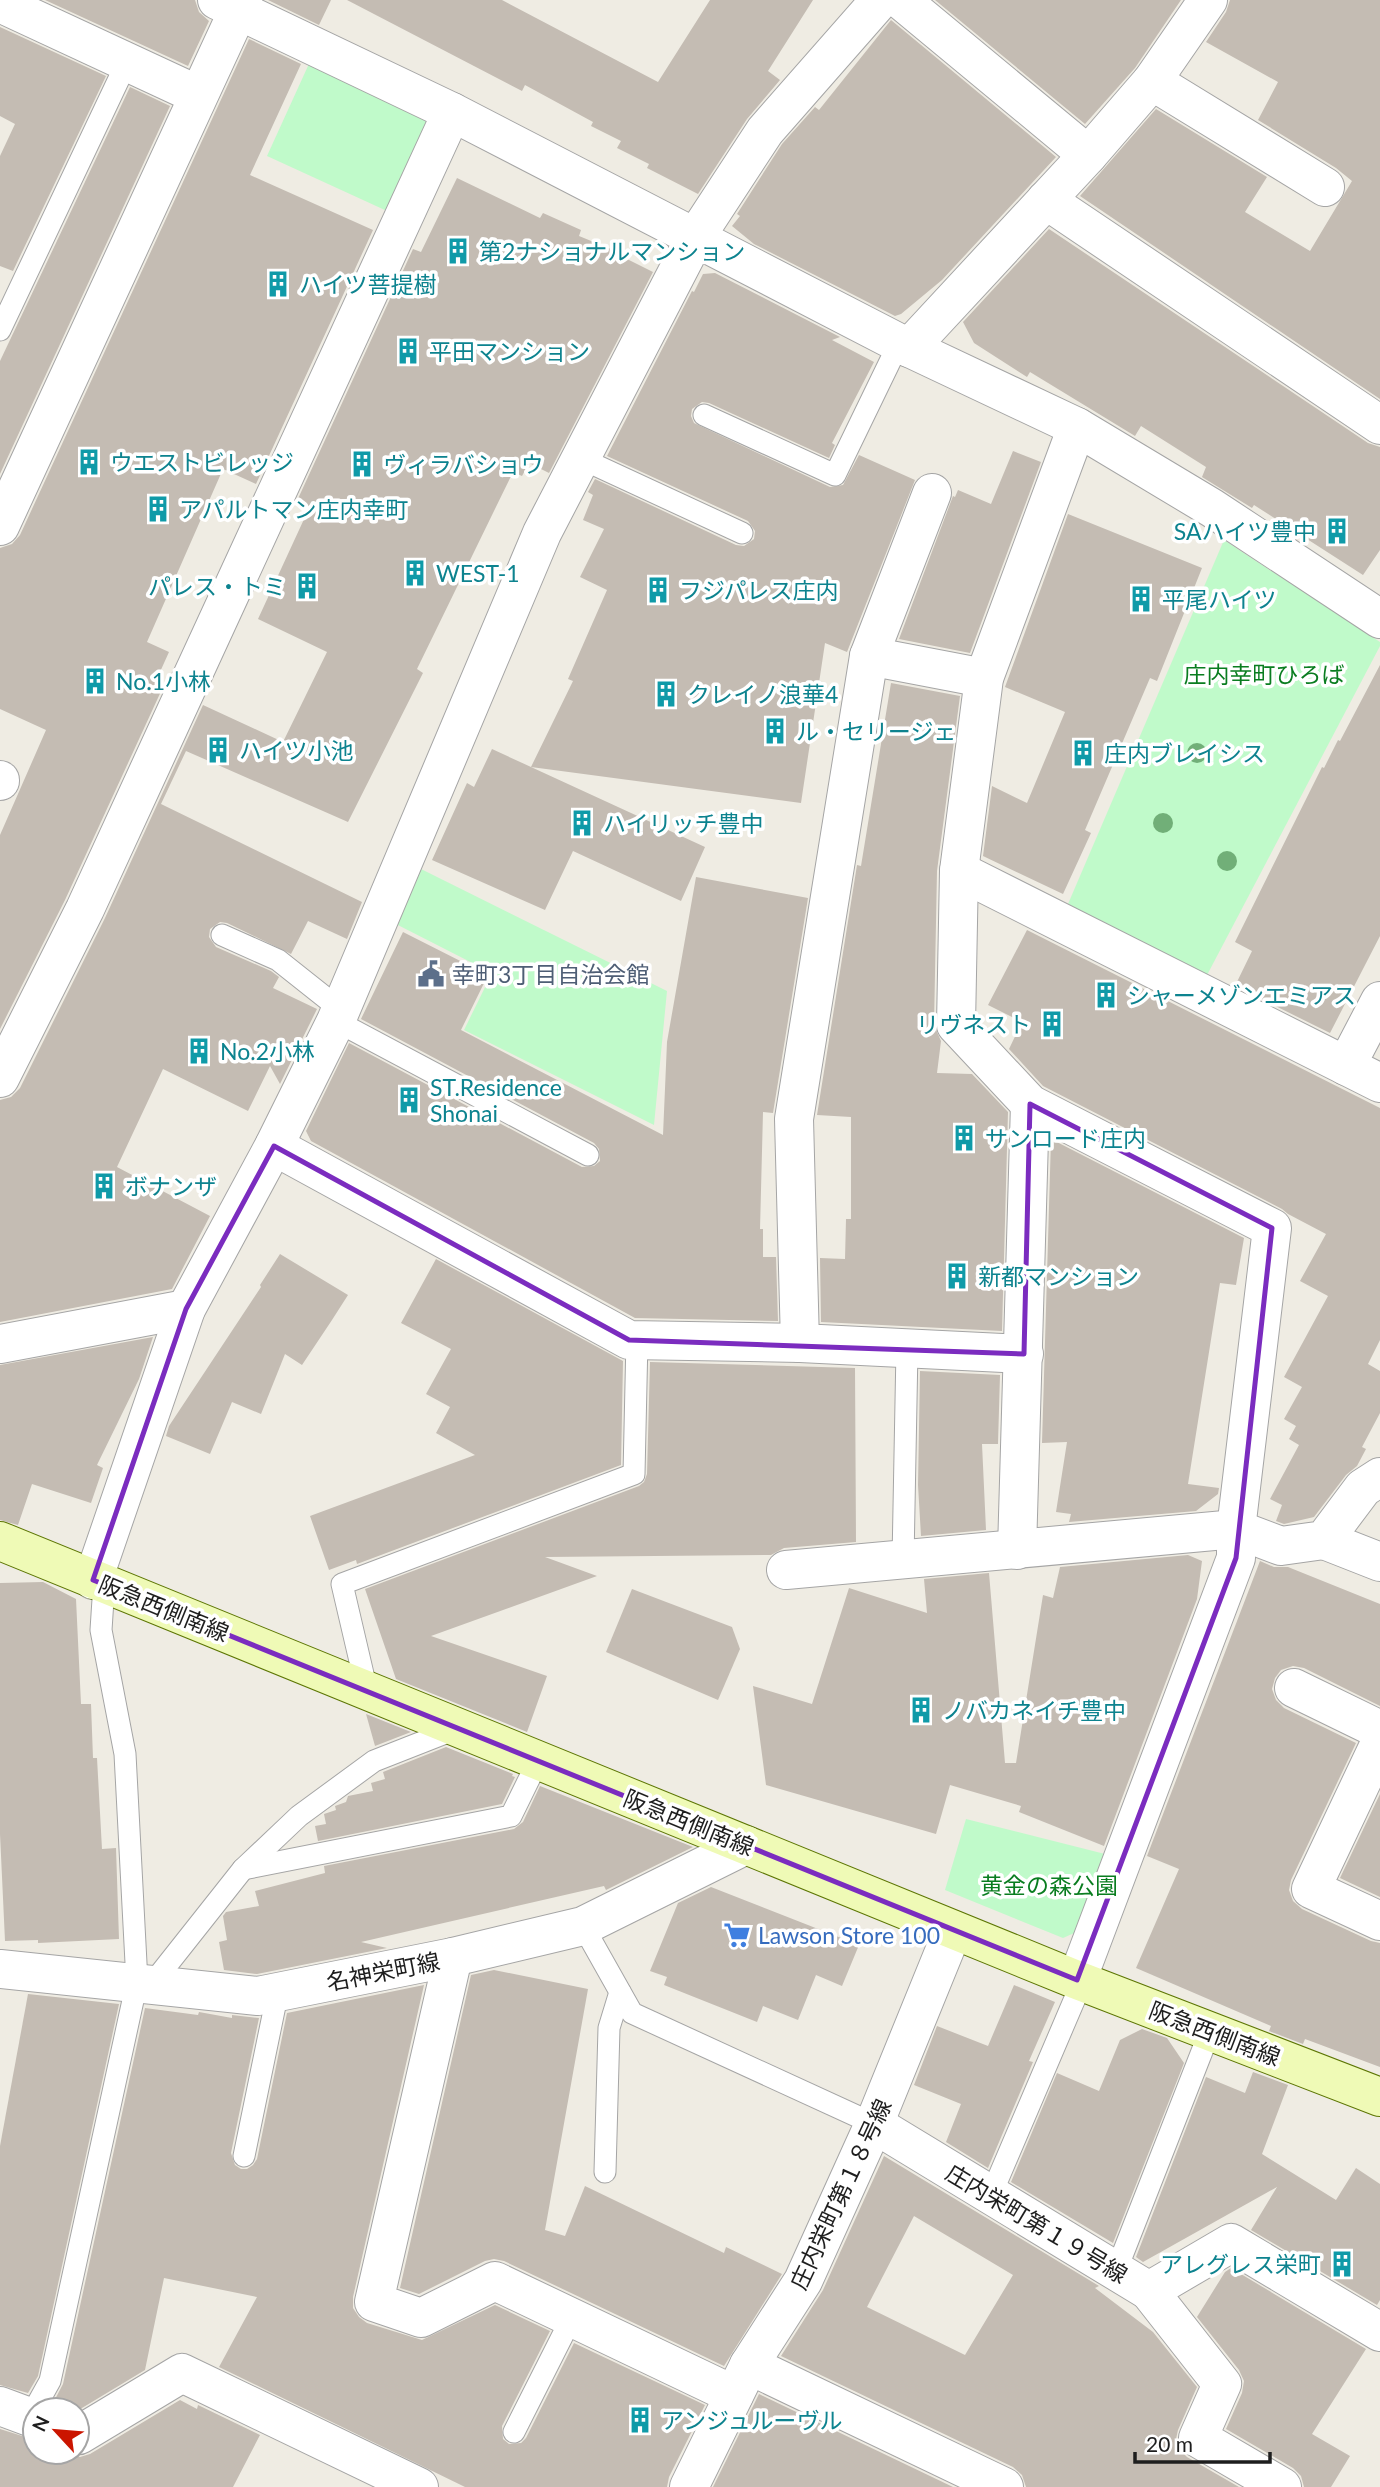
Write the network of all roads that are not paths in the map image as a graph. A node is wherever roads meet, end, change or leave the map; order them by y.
1 (880, 0) edge
2 (901, 0) edge
3 (1208, 0) edge
4 (0, 3) edge
5 (232, 3) edge
6 (127, 62) junction
7 (1152, 81) junction
8 (198, 95) junction
9 (452, 112) junction
10 (1088, 155) junction
11 (1325, 187) dead end
12 (1046, 200) junction
13 (695, 238) junction
14 (0, 330) edge
15 (904, 346) junction
16 (704, 415) dead end
17 (1380, 425) edge
18 (1077, 427) junction
19 (580, 458) junction
20 (932, 493) dead end
21 (0, 526) edge
22 (742, 533) dead end
23 (1380, 619) edge
24 (869, 656) junction
25 (984, 678) junction
26 (959, 871) junction
27 (222, 935) dead end
28 (1380, 1001) edge
29 (338, 1015) junction
30 (1346, 1066) junction
31 (0, 1078) edge
32 (1380, 1083) edge
33 (1030, 1104) junction
34 (274, 1146) junction
35 (588, 1155) dead end
36 (186, 1309) junction
37 (637, 1339) junction
38 (800, 1343) junction
39 (0, 1344) edge
40 (907, 1349) junction
41 (1024, 1354) junction
42 (1380, 1477) edge
43 (1236, 1528) junction
44 (1324, 1540) junction
45 (0, 1541) edge
46 (1017, 1550) junction
47 (903, 1560) junction
48 (1380, 1562) edge
49 (786, 1570) dead end
50 (99, 1582) junction
51 (1294, 1688) dead end
52 (367, 1691) junction
53 (458, 1728) junction
54 (1380, 1733) edge
55 (1380, 1742) edge
56 (538, 1761) junction
57 (746, 1845) junction
58 (243, 1869) junction
59 (1380, 1921) edge
60 (583, 1926) junction
61 (953, 1930) junction
62 (453, 1957) junction
63 (1, 1977) edge
64 (1079, 1981) junction
65 (144, 1983) junction
66 (278, 1992) junction
67 (620, 1992) junction
68 (1210, 2031) junction
69 (1380, 2097) edge
70 (874, 2124) junction
71 (244, 2156) dead end
72 (605, 2172) dead end
73 (991, 2195) junction
74 (1116, 2271) junction
75 (1149, 2291) junction
76 (572, 2317) junction
77 (1380, 2332) edge
78 (742, 2380) junction
79 (37, 2396) edge
80 (91, 2428) edge
81 (514, 2432) dead end
82 (419, 2487) edge
83 (689, 2487) edge
84 (1004, 2487) edge
85 (1282, 2487) edge

1 - 13 street
2 - 10 street
3 - 7 street
4 - 6 street
5 - 8 street
5 - 9 street
6 - 8 street
6 - 14 lane
7 - 10 street
7 - 11 street
8 - 21 street
9 - 13 street
9 - 31 street
10 - 12 street
12 - 15 street
12 - 17 street
13 - 15 street
13 - 19 street
15 - 16 lane
15 - 18 street
18 - 23 street
18 - 25 street
19 - 22 lane
19 - 29 street
20 - 24 street
24 - 25 street
24 - 38 street
25 - 26 street
26 - 30 street
26 - 33 street
27 - 29 lane
28 - 30 street
29 - 34 street
29 - 35 lane
30 - 32 street
33 - 41 street
33 - 43 street
34 - 36 street
34 - 37 street
36 - 39 street
36 - 50 street
37 - 38 street
37 - 52 lane
38 - 40 street
40 - 41 street
40 - 47 lane
41 - 46 street
42 - 44 street
43 - 44 street
43 - 46 street
43 - 64 street
44 - 48 street
45 - 50 street, 阪急西側南線
46 - 47 street
47 - 49 street
50 - 52 street, 阪急西側南線
50 - 65 lane
51 - 54 street
52 - 53 street, 阪急西側南線
53 - 56 street, 阪急西側南線
53 - 58 lane
55 - 59 street
56 - 57 street, 阪急西側南線
56 - 58 lane
57 - 60 street, 名神栄町線
57 - 61 street, 阪急西側南線
58 - 65 lane
60 - 62 street, 名神栄町線
60 - 67 lane
61 - 64 street, 阪急西側南線
61 - 70 street, 庄内栄町第１８号線
62 - 66 street, 名神栄町線
62 - 76 street
63 - 65 street, 名神栄町線
64 - 68 street, 阪急西側南線
64 - 73 lane
65 - 66 street, 名神栄町線
65 - 79 lane
66 - 71 lane
67 - 70 lane
67 - 72 lane
68 - 69 street, 阪急西側南線
68 - 74 lane
70 - 73 street, 庄内栄町第１９号線
70 - 78 street, 庄内栄町第１８号線
73 - 74 street, 庄内栄町第１９号線
74 - 75 street, 庄内栄町第１９号線
75 - 77 street, 庄内栄町第１９号線
75 - 85 street
76 - 78 street
76 - 81 lane
78 - 83 street, 庄内栄町第１８号線
78 - 84 street
80 - 82 street

